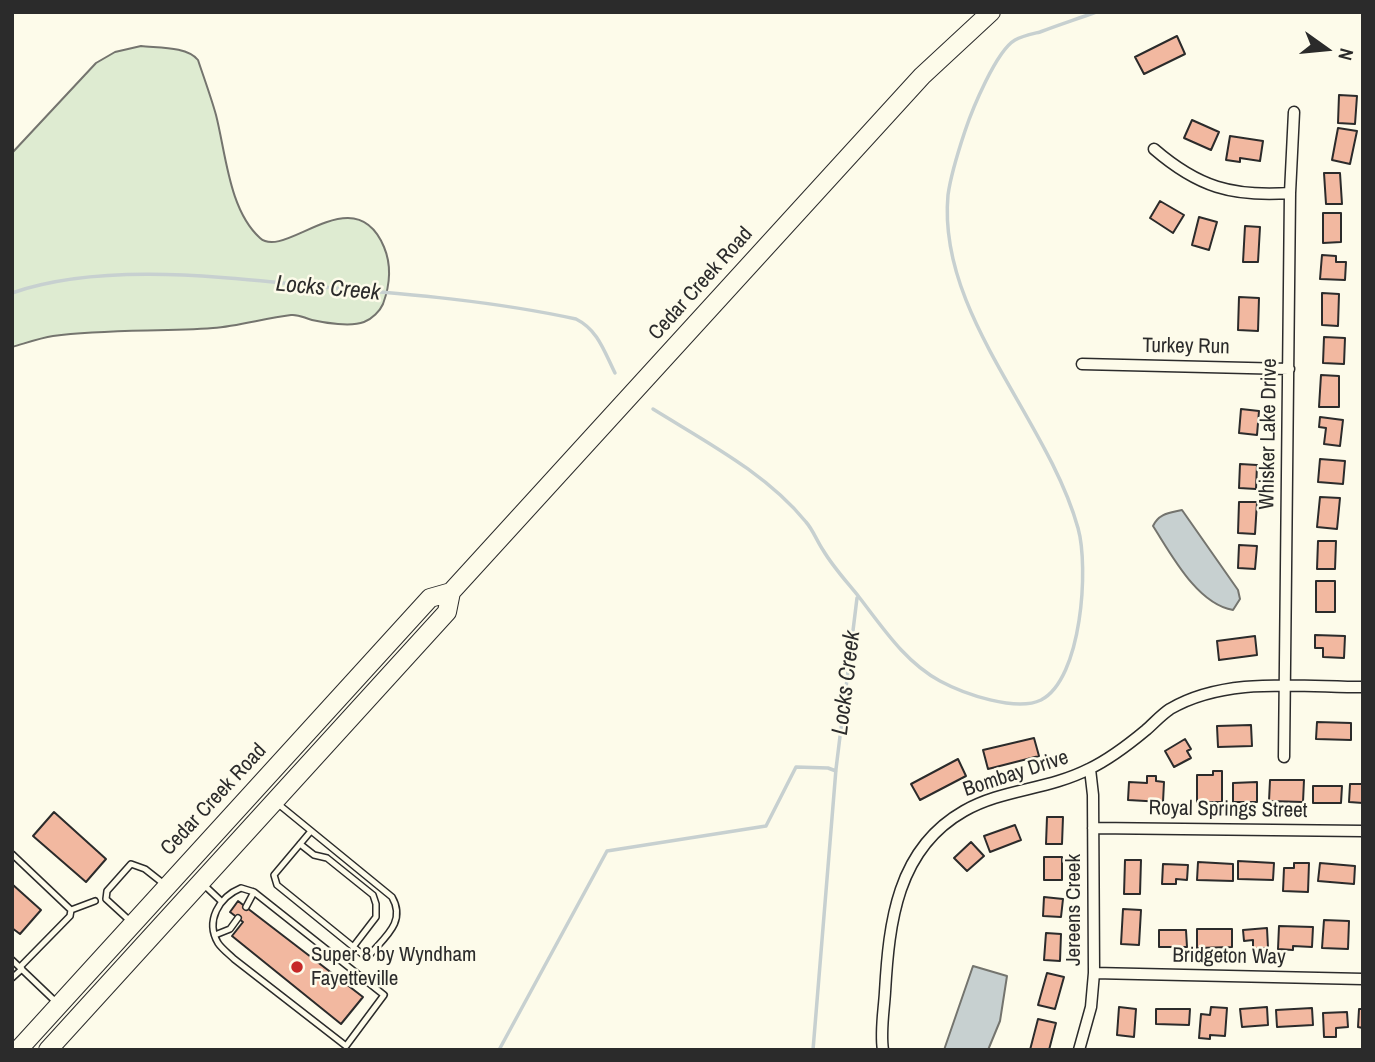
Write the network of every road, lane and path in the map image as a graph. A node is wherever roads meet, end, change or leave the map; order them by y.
1 (991, 12) edge
2 (1294, 112) dead end
3 (1154, 149) dead end
4 (1290, 193) junction
5 (1082, 363) dead end
6 (1289, 369) junction
7 (451, 592) junction
8 (369, 665) junction
9 (1284, 687) junction
10 (1363, 687) edge
11 (328, 743) junction
12 (1284, 757) dead end
13 (1090, 769) junction
14 (275, 801) junction
15 (1093, 828) junction
16 (311, 831) junction
17 (1363, 831) edge
18 (300, 844) junction
19 (12, 854) edge
20 (201, 883) junction
21 (166, 886) junction
22 (254, 892) junction
23 (95, 901) dead end
24 (221, 901) junction
25 (246, 907) dead end
26 (71, 910) junction
27 (238, 918) dead end
28 (133, 925) junction
29 (215, 935) junction
30 (353, 947) junction
31 (12, 960) edge
32 (21, 968) junction
33 (1094, 973) junction
34 (12, 978) edge
35 (1363, 979) edge
36 (59, 1005) junction
37 (18, 1050) edge
38 (48, 1050) edge
39 (883, 1050) edge
40 (1079, 1050) edge

1 - 7 main road, Cedar Creek Road
2 - 4 street, Whisker Lake Drive
3 - 4 street
4 - 6 street, Whisker Lake Drive
5 - 6 street, Turkey Run
6 - 9 street, Whisker Lake Drive
7 - 8 main road, Cedar Creek Road
7 - 11 main road, Cedar Creek Road
8 - 11 main road
8 - 21 main road, Cedar Creek Road
9 - 10 street, Bombay Drive
9 - 12 street, Whisker Lake Drive
9 - 13 street, Bombay Drive
11 - 14 main road, Cedar Creek Road
13 - 15 street, Jereens Creek
13 - 39 street, Bombay Drive
14 - 16 lane
14 - 20 main road, Cedar Creek Road
15 - 17 street, Royal Springs Street
15 - 33 street, Jereens Creek
16 - 18 lane
16 - 30 lane
18 - 30 lane
18 - 30 lane
19 - 26 lane
20 - 24 lane
20 - 38 main road, Cedar Creek Road
21 - 28 main road, Cedar Creek Road
21 - 28 lane
22 - 24 lane
22 - 25 lane
22 - 29 lane
23 - 26 lane
24 - 29 lane
26 - 32 lane
27 - 29 lane
28 - 36 main road, Cedar Creek Road
31 - 32 lane
32 - 34 lane
32 - 36 lane
33 - 35 street, Bridgeton Way
33 - 40 street, Jereens Creek
36 - 37 main road, Cedar Creek Road

